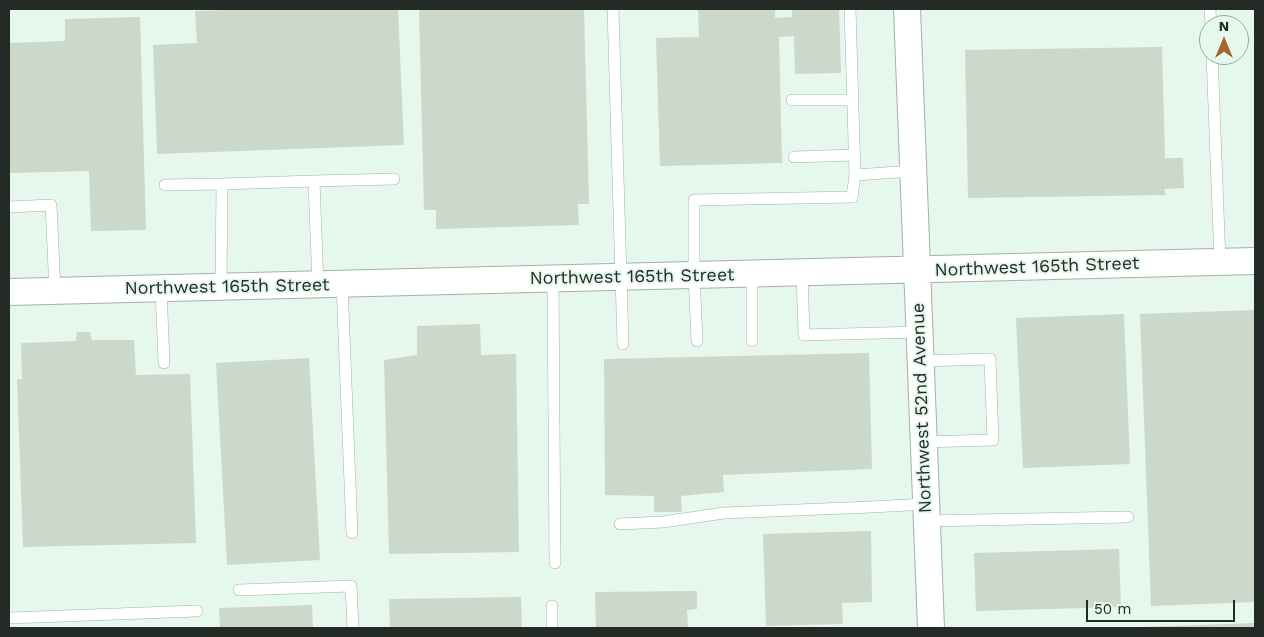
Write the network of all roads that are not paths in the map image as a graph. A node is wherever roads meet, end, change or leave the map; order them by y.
1 (613, 9) edge
2 (850, 9) edge
3 (907, 9) edge
4 (1212, 65) edge
5 (792, 100) dead end
6 (853, 100) junction
7 (854, 156) junction
8 (794, 157) dead end
9 (913, 171) junction
10 (855, 175) junction
11 (394, 179) dead end
12 (314, 181) junction
13 (222, 184) junction
14 (164, 185) dead end
15 (9, 207) edge
16 (1255, 261) edge
17 (1220, 262) junction
18 (917, 270) junction
19 (802, 273) junction
20 (752, 274) junction
21 (694, 275) junction
22 (620, 277) junction
23 (553, 278) junction
24 (330, 284) junction
25 (221, 287) junction
26 (161, 288) junction
27 (55, 291) junction
28 (9, 292) edge
29 (919, 332) junction
30 (697, 341) dead end
31 (752, 341) dead end
32 (623, 344) dead end
33 (920, 361) junction
34 (164, 363) dead end
35 (923, 442) junction
36 (926, 512) junction
37 (1128, 517) dead end
38 (620, 524) dead end
39 (352, 533) dead end
40 (555, 563) dead end
41 (239, 590) dead end
42 (552, 606) dead end
43 (197, 611) dead end
44 (9, 618) edge
45 (353, 628) edge
46 (552, 628) edge
47 (930, 628) edge

1 - 22 lane
2 - 6 lane
3 - 9 street, Northwest 52nd Avenue
4 - 17 lane
5 - 6 lane
6 - 7 lane
7 - 8 lane
7 - 10 lane
9 - 10 lane
9 - 18 street, Northwest 52nd Avenue
10 - 21 lane
11 - 12 lane
12 - 13 lane
12 - 24 lane
13 - 14 lane
13 - 25 lane
15 - 27 lane
16 - 17 street, Northwest 165th Street
17 - 18 street, Northwest 165th Street
18 - 19 street, Northwest 165th Street
18 - 29 street, Northwest 52nd Avenue
19 - 20 street, Northwest 165th Street
19 - 29 lane
20 - 21 street, Northwest 165th Street
20 - 31 lane
21 - 22 street, Northwest 165th Street
21 - 30 lane
22 - 23 street, Northwest 165th Street
22 - 32 lane
23 - 24 street, Northwest 165th Street
23 - 40 lane
24 - 25 street, Northwest 165th Street
24 - 39 lane
25 - 26 street, Northwest 165th Street
26 - 27 street, Northwest 165th Street
26 - 34 lane
27 - 28 street, Northwest 165th Street
29 - 33 street, Northwest 52nd Avenue
33 - 35 street, Northwest 52nd Avenue
33 - 35 lane
35 - 36 street, Northwest 52nd Avenue
36 - 37 lane
36 - 38 lane
36 - 47 street, Northwest 52nd Avenue
41 - 45 lane
42 - 46 lane
43 - 44 lane

